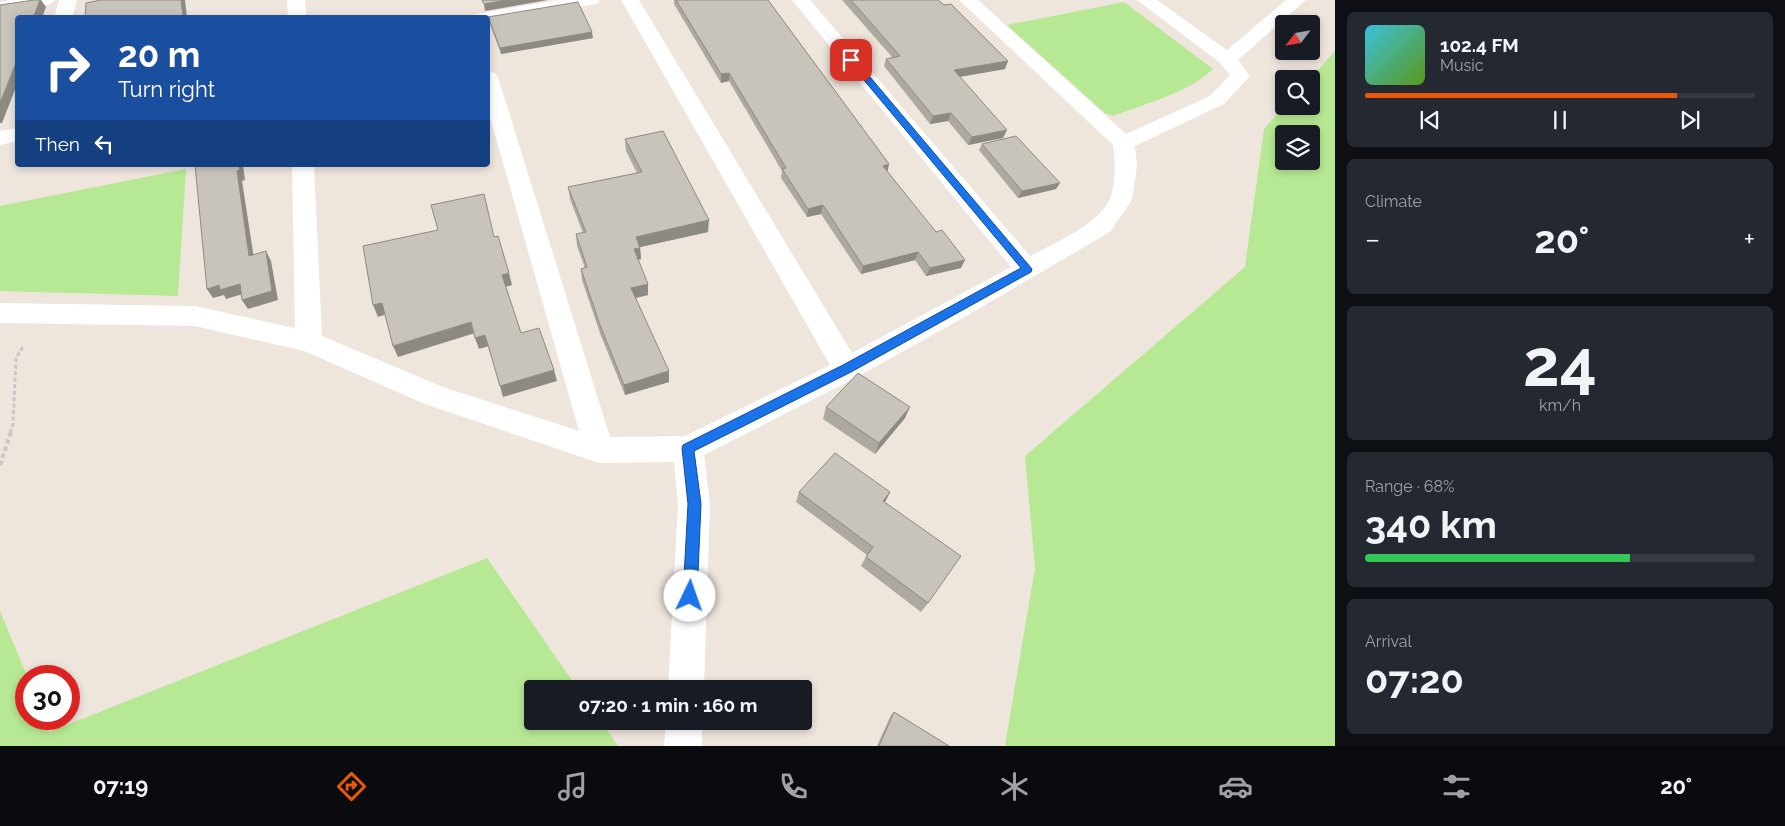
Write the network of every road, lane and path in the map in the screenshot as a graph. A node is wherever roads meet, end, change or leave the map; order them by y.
1 (46, 0) edge
2 (68, 0) edge
3 (296, 0) edge
4 (590, 0) edge
5 (630, 0) edge
6 (801, 0) edge
7 (968, 0) edge
8 (1146, 0) edge
9 (1297, 0) edge
10 (0, 7) edge
11 (64, 15) edge
12 (297, 15) edge
13 (490, 17) edge
14 (1227, 59) junction
15 (490, 84) edge
16 (15, 135) edge
17 (0, 138) edge
18 (1124, 143) junction
19 (303, 167) edge
20 (1027, 269) junction
21 (0, 313) edge
22 (41, 314) junction
23 (309, 342) junction
24 (847, 369) junction
25 (688, 448) junction
26 (599, 450) junction
27 (0, 465) edge
28 (686, 680) edge
29 (684, 730) edge
30 (683, 746) edge

1 - 10 street
2 - 11 street
3 - 12 street
4 - 13 street
5 - 24 street
6 - 20 street
7 - 18 street
8 - 14 street
9 - 14 street
14 - 18 street
15 - 26 street
16 - 17 street
18 - 20 street
19 - 23 street
20 - 24 street
21 - 22 street
22 - 23 street
22 - 27 path
23 - 26 street
24 - 25 street
25 - 26 street
25 - 28 street
29 - 30 street

